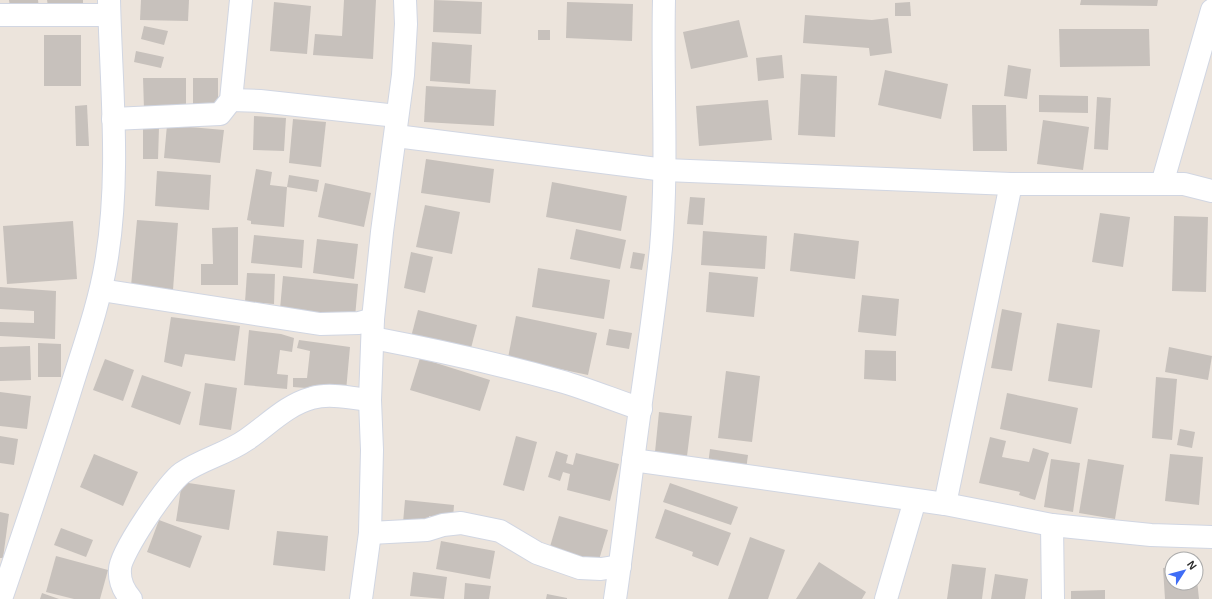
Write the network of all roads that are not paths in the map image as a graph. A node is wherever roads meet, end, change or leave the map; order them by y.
1 (241, 0) edge
2 (405, 0) edge
3 (664, 0) edge
4 (109, 7) edge
5 (1212, 10) edge
6 (0, 15) edge
7 (231, 100) junction
8 (113, 120) junction
9 (397, 126) junction
10 (665, 170) junction
11 (1011, 184) junction
12 (1162, 184) junction
13 (1212, 191) edge
14 (101, 290) junction
15 (373, 329) junction
16 (370, 400) junction
17 (641, 409) junction
18 (633, 460) junction
19 (915, 500) junction
20 (945, 504) junction
21 (1052, 525) junction
22 (370, 533) junction
23 (1212, 537) edge
24 (620, 566) junction
25 (2, 588) edge
26 (131, 599) edge
27 (361, 599) edge
28 (615, 599) edge
29 (886, 599) edge
30 (1053, 599) edge

1 - 7 street
2 - 9 street
3 - 10 street
4 - 6 street
4 - 8 street
5 - 12 street
7 - 8 street
7 - 9 street
8 - 14 street
9 - 10 street
9 - 15 street
10 - 11 street
10 - 17 street
11 - 12 street
11 - 20 street
12 - 13 street
14 - 15 street
14 - 25 street
15 - 16 street
15 - 17 street
16 - 22 street
16 - 26 street
17 - 18 street
18 - 19 street
18 - 24 street
19 - 20 street
19 - 29 street
20 - 21 street
21 - 23 street
21 - 30 street
22 - 24 street
22 - 27 street
24 - 28 street

